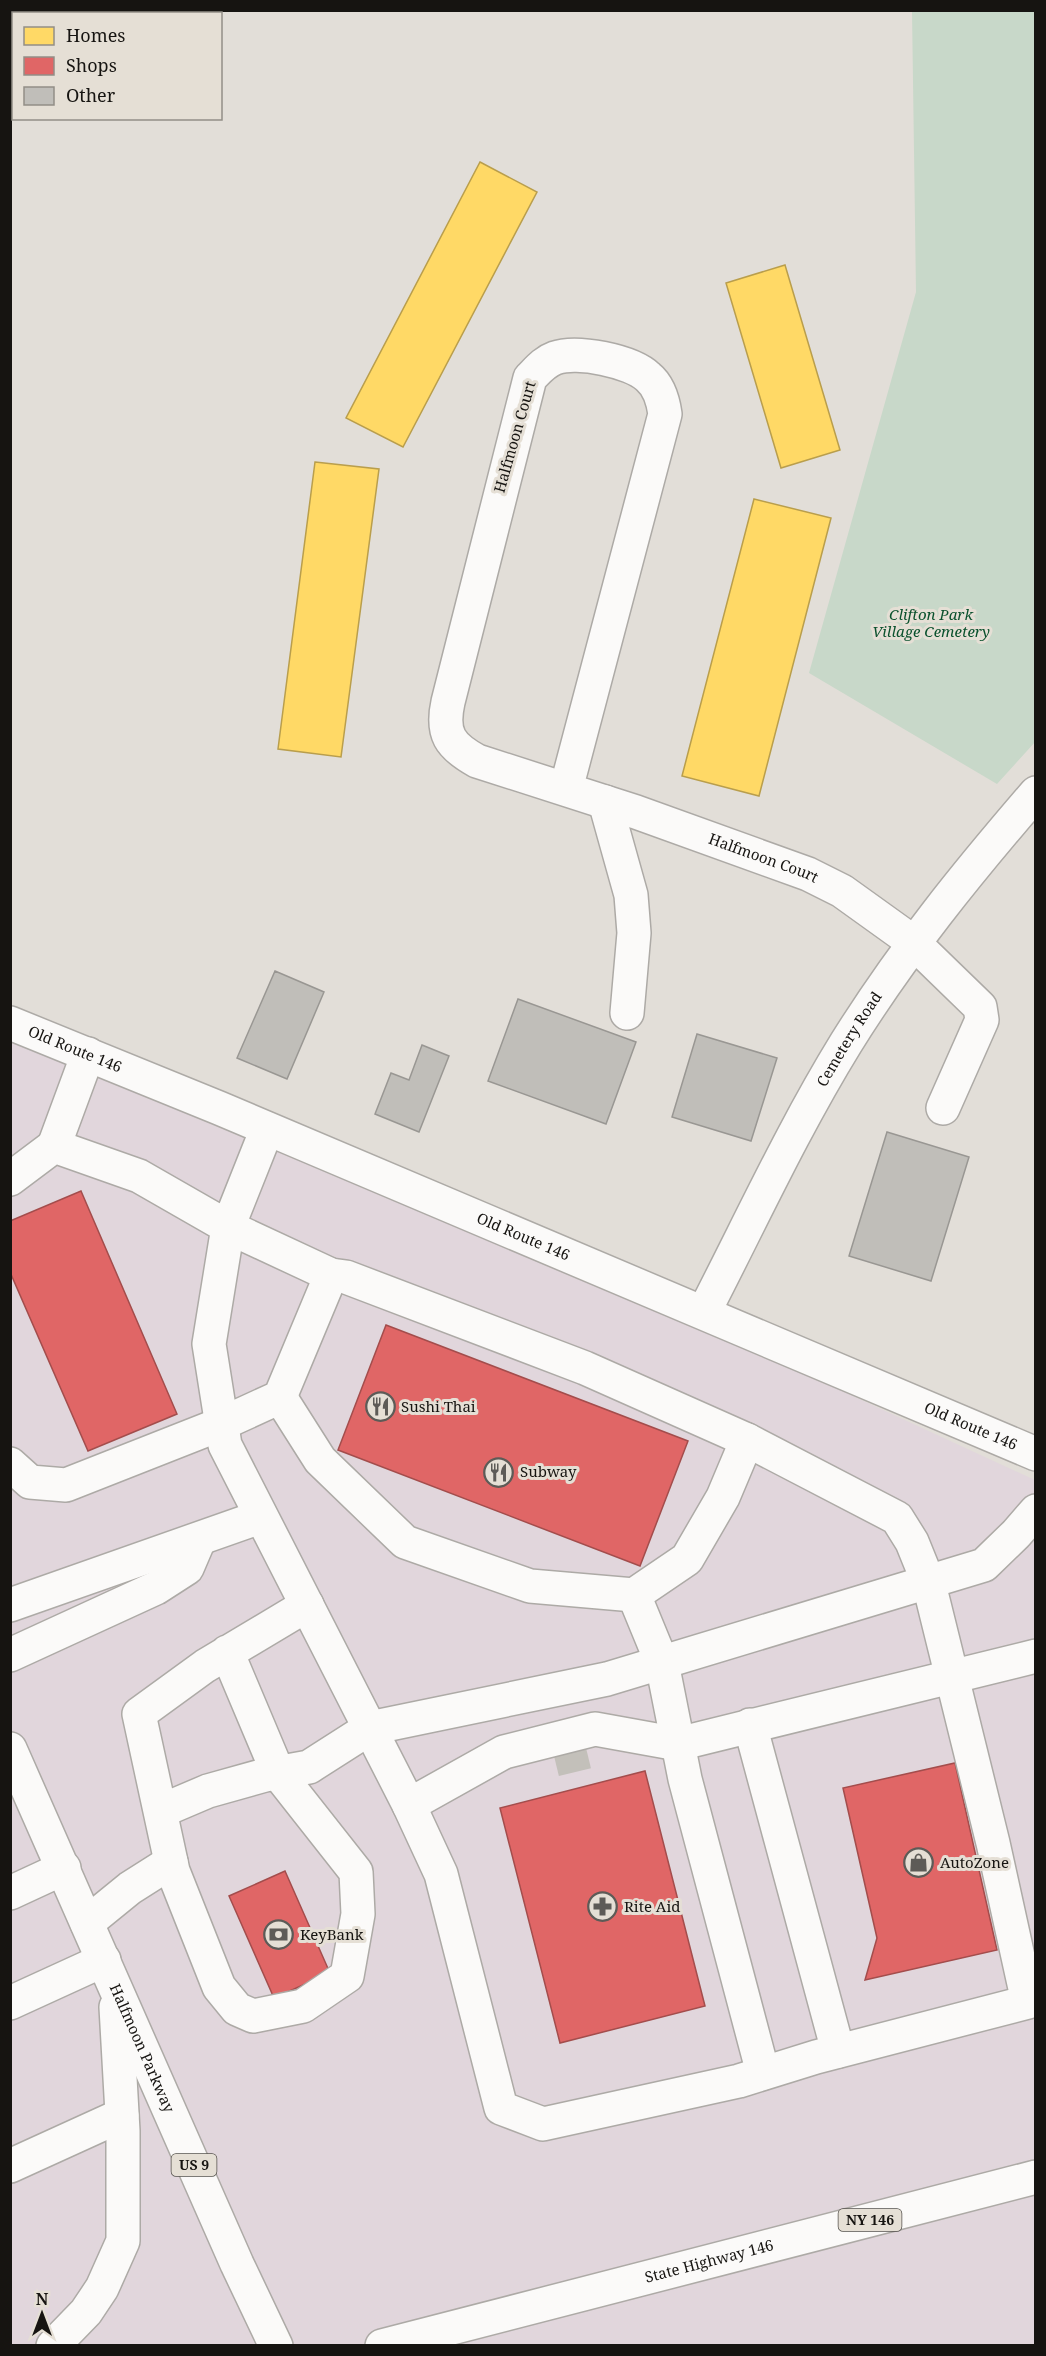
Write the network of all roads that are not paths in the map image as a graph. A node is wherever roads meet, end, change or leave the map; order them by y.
1 (566, 789) junction
2 (1035, 793) edge
3 (605, 802) junction
4 (913, 942) junction
5 (627, 1013) dead end
6 (10, 1023) edge
7 (88, 1054) junction
8 (944, 1108) dead end
9 (267, 1129) junction
10 (54, 1146) junction
11 (10, 1179) edge
12 (228, 1227) junction
13 (331, 1275) junction
14 (704, 1312) junction
15 (280, 1397) junction
16 (221, 1424) junction
17 (747, 1440) junction
18 (1035, 1454) edge
19 (10, 1464) edge
20 (1035, 1511) edge
21 (260, 1517) junction
22 (199, 1540) junction
23 (929, 1584) junction
24 (634, 1595) junction
25 (10, 1605) edge
26 (306, 1605) junction
27 (227, 1652) junction
28 (10, 1655) edge
29 (1035, 1656) edge
30 (662, 1663) junction
31 (951, 1675) junction
32 (750, 1725) junction
33 (370, 1728) junction
34 (639, 1737) junction
35 (678, 1744) junction
36 (10, 1749) edge
37 (588, 1752) tunnel mouth
38 (555, 1760) tunnel mouth
39 (486, 1762) junction
40 (278, 1773) junction
41 (409, 1805) junction
42 (161, 1811) junction
43 (171, 1862) junction
44 (64, 1868) junction
45 (10, 1893) edge
46 (87, 1923) junction
47 (109, 1972) junction
48 (1031, 2001) edge
49 (10, 2003) edge
50 (838, 2051) junction
51 (763, 2073) junction
52 (122, 2115) junction
53 (10, 2166) edge
54 (1035, 2177) edge
55 (53, 2346) edge
56 (276, 2346) edge
57 (382, 2346) edge

1 - 1 street, Halfmoon Court
1 - 3 street, Halfmoon Court
2 - 4 street, Cemetery Road
3 - 4 street, Halfmoon Court
3 - 5 street
4 - 8 street, Halfmoon Court
4 - 14 street, Cemetery Road
6 - 7 street, Old Route 146
7 - 9 street, Old Route 146
7 - 10 street
9 - 12 street
9 - 14 street, Old Route 146
10 - 11 street
10 - 12 street
12 - 13 street
12 - 16 street
13 - 15 street
13 - 17 street
14 - 18 street, Old Route 146
15 - 16 street
15 - 24 street
16 - 19 street
16 - 21 street
17 - 23 street
17 - 24 street
20 - 23 street
21 - 22 street
21 - 26 street
22 - 25 street
22 - 28 street
23 - 30 street
23 - 31 street
24 - 30 street
26 - 27 street
26 - 33 street
27 - 40 street
27 - 42 street
29 - 31 street
30 - 33 street
30 - 35 street
31 - 32 street
31 - 48 street
32 - 35 street
32 - 50 street
33 - 40 street
33 - 41 street
34 - 35 street
34 - 37 street
34 - 39 street
35 - 51 street
36 - 44 street, Halfmoon Parkway / US 9
38 - 39 street
39 - 41 street
40 - 42 street
40 - 43 street
41 - 51 street
42 - 43 street
43 - 46 street
44 - 45 street
44 - 46 street, Halfmoon Parkway / US 9
46 - 47 street, Halfmoon Parkway / US 9
47 - 49 street
47 - 52 street
47 - 56 street, Halfmoon Parkway / US 9
48 - 50 street
50 - 51 street
52 - 53 street
52 - 55 street
54 - 57 street, State Highway 146 / NY 146

